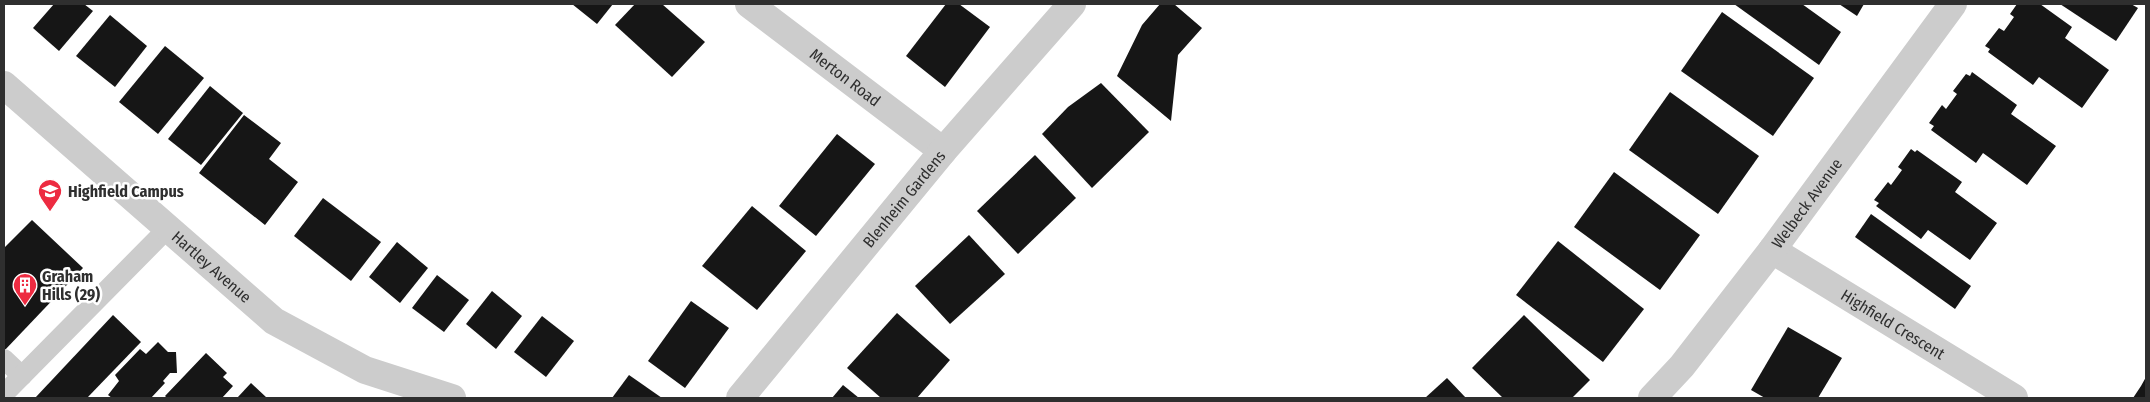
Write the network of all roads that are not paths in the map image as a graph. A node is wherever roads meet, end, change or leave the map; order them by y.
1 (749, 4) edge
2 (1072, 4) edge
3 (1953, 4) edge
4 (4, 86) edge
5 (943, 151) junction
6 (168, 228) junction
7 (1772, 250) junction
8 (4, 359) edge
9 (22, 376) junction
10 (4, 394) edge
11 (452, 398) edge
12 (740, 398) edge
13 (1652, 398) edge
14 (2014, 398) edge

1 - 5 street, Merton Road
2 - 5 street, Blenheim Gardens
3 - 7 street, Welbeck Avenue
4 - 6 street, Hartley Avenue
5 - 12 street, Blenheim Gardens
6 - 9 lane
6 - 11 street, Hartley Avenue
7 - 13 street, Welbeck Avenue
7 - 14 street, Highfield Crescent
8 - 9 lane
9 - 10 lane

